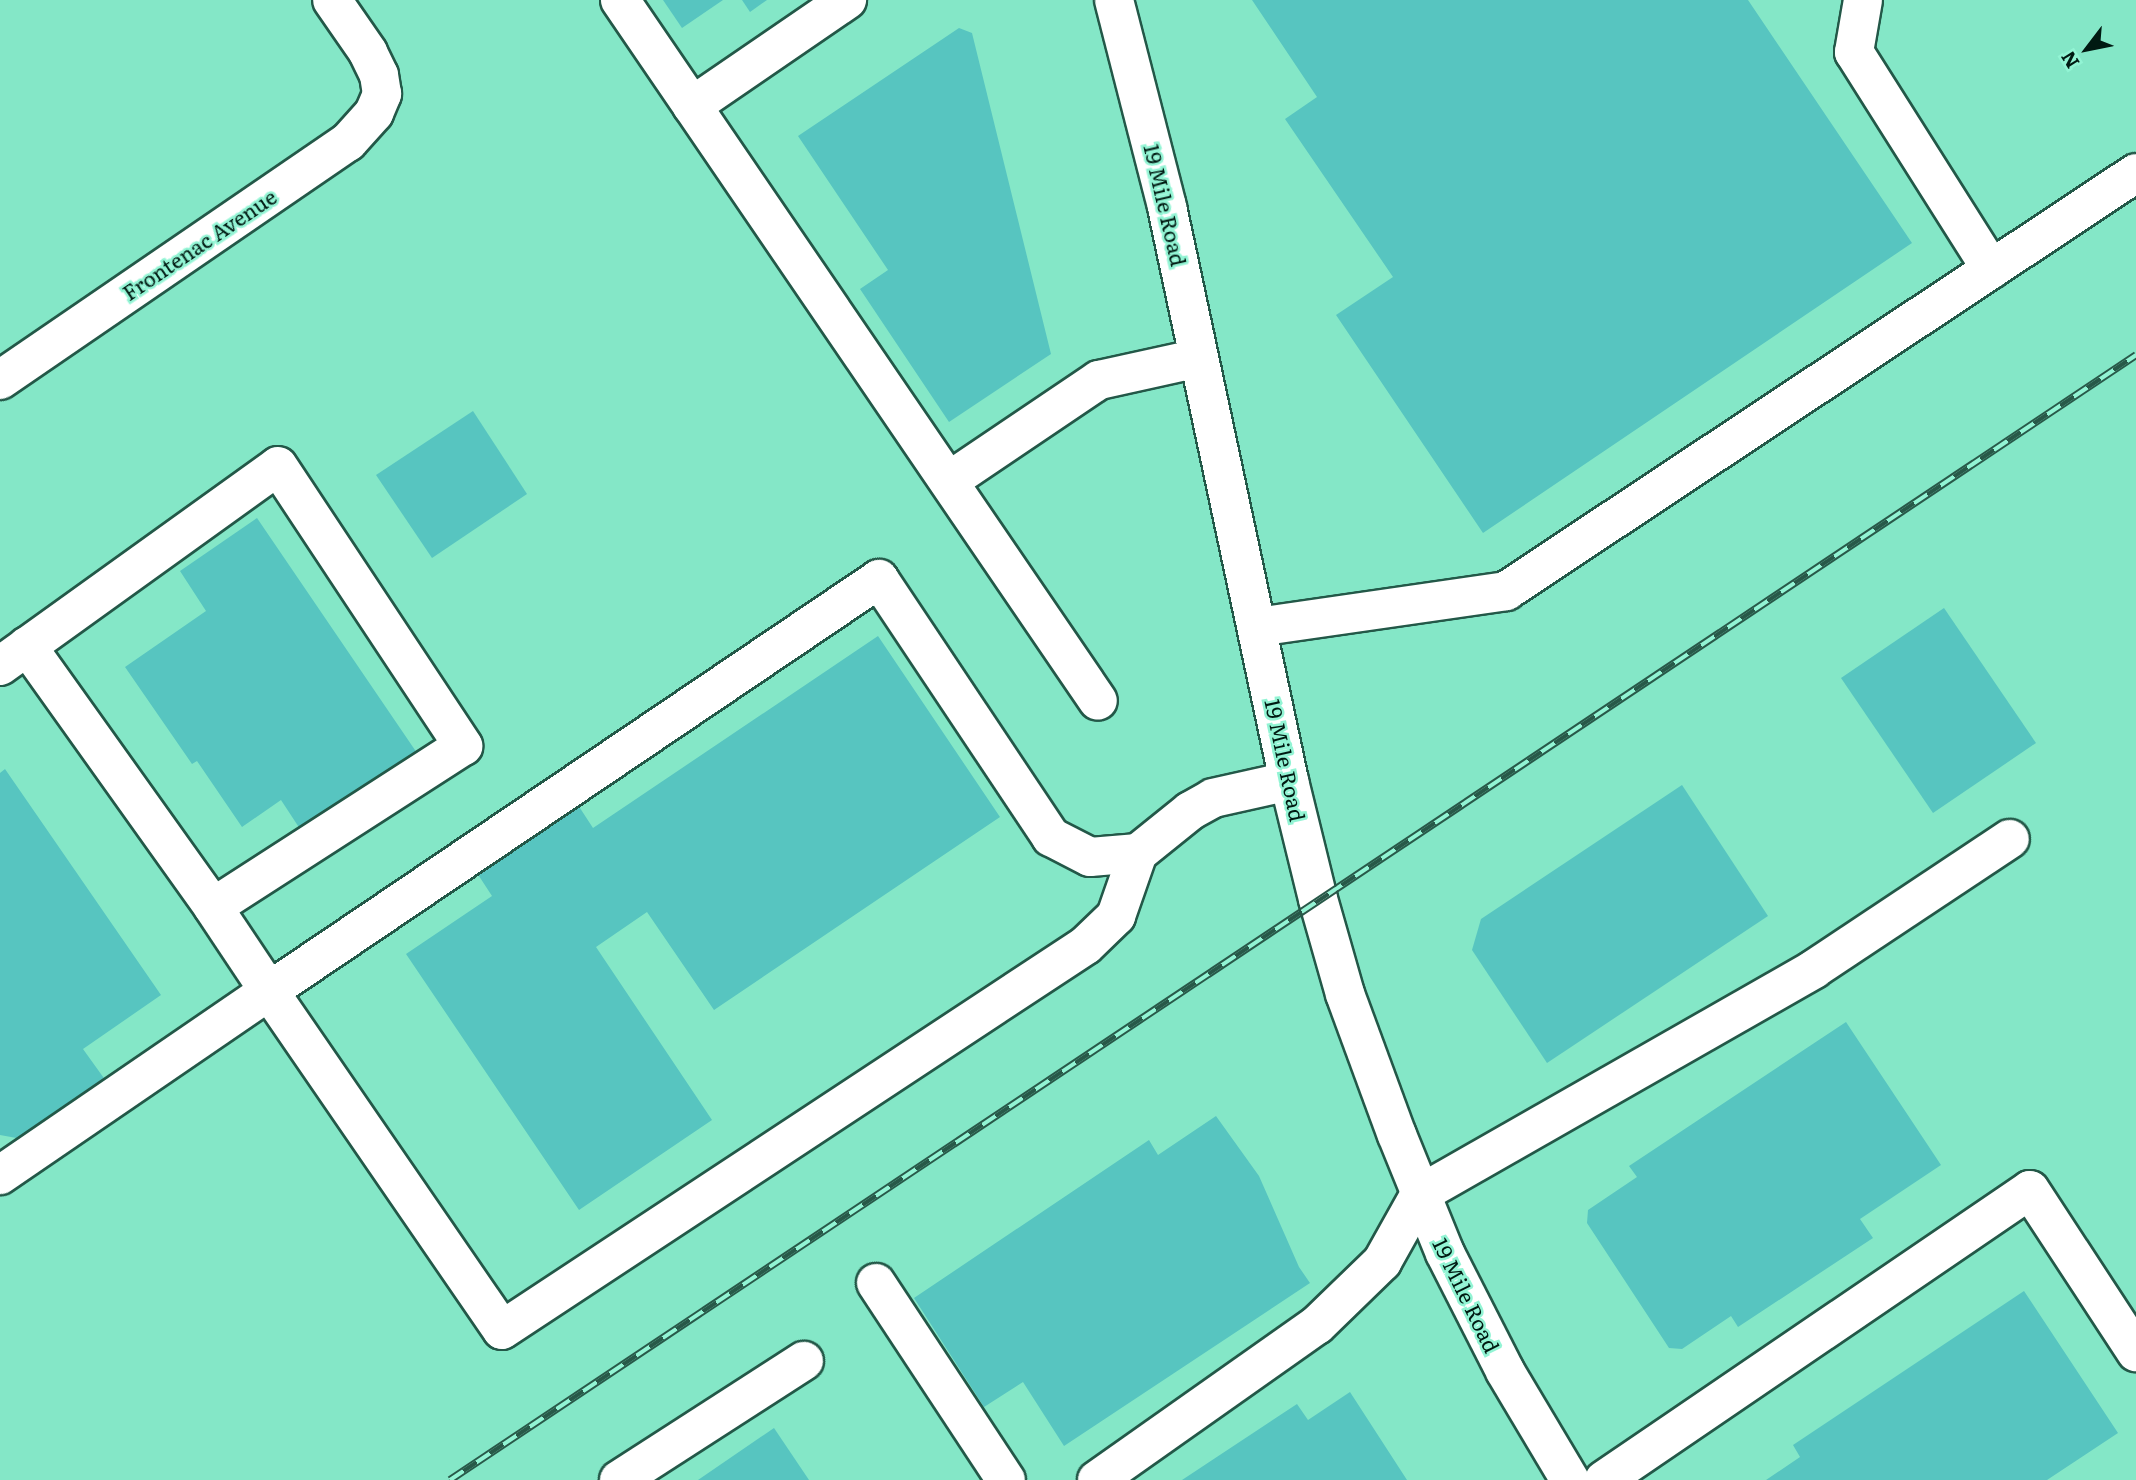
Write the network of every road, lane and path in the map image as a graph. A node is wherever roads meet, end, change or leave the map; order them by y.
1 (331, 0) edge
2 (620, 0) edge
3 (847, 0) edge
4 (1114, 0) edge
5 (1863, 0) edge
6 (692, 106) junction
7 (2136, 173) edge
8 (1991, 269) junction
9 (1199, 358) junction
10 (0, 380) edge
11 (948, 481) junction
12 (1257, 627) junction
13 (14, 656) edge
14 (1098, 701) dead end
15 (1289, 781) junction
16 (2010, 839) dead end
17 (1138, 853) junction
18 (213, 907) junction
19 (269, 991) junction
20 (0, 1175) edge
21 (1420, 1194) junction
22 (876, 1283) dead end
23 (2136, 1352) edge
24 (804, 1361) dead end
25 (619, 1480) edge
26 (1006, 1480) edge
27 (1097, 1480) edge
28 (1570, 1480) edge
29 (1604, 1480) edge

1 - 10 street, Frontenac Avenue
2 - 6 street
3 - 6 street
4 - 9 street, 19 Mile Road
5 - 8 street
6 - 11 street
7 - 8 street
8 - 12 street
9 - 11 street
9 - 12 street, 19 Mile Road
11 - 14 street
12 - 15 street, 19 Mile Road
13 - 18 street
13 - 18 street
15 - 17 street
15 - 21 street, 19 Mile Road
16 - 21 street
17 - 19 street
17 - 19 street
18 - 19 street
19 - 20 street
21 - 27 street
21 - 28 street, 19 Mile Road
22 - 26 street
23 - 29 street
24 - 25 street

